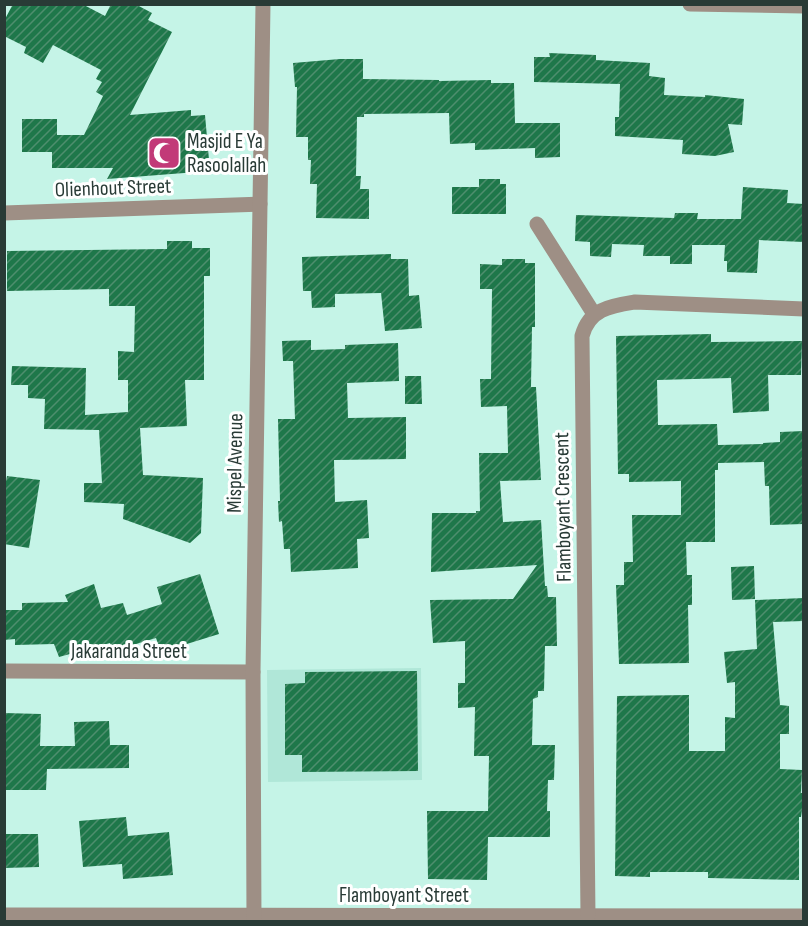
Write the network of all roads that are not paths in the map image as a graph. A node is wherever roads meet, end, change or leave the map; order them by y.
1 (263, 4) edge
2 (690, 4) edge
3 (804, 6) edge
4 (260, 204) junction
5 (4, 213) edge
6 (537, 224) dead end
7 (804, 309) edge
8 (594, 314) junction
9 (4, 671) edge
10 (253, 672) junction
11 (4, 915) edge
12 (588, 916) junction
13 (804, 916) edge
14 (254, 919) edge

1 - 4 street, Mispel Avenue
2 - 3 street
4 - 5 street, Olienhout Street
4 - 10 street, Mispel Avenue
6 - 8 street
7 - 8 street
8 - 12 street, Flamboyant Crescent
9 - 10 street, Jakaranda Street
10 - 14 street, Mispel Avenue
11 - 14 street, Flamboyant Street
12 - 13 street, Flamboyant Street
12 - 14 street, Flamboyant Street

